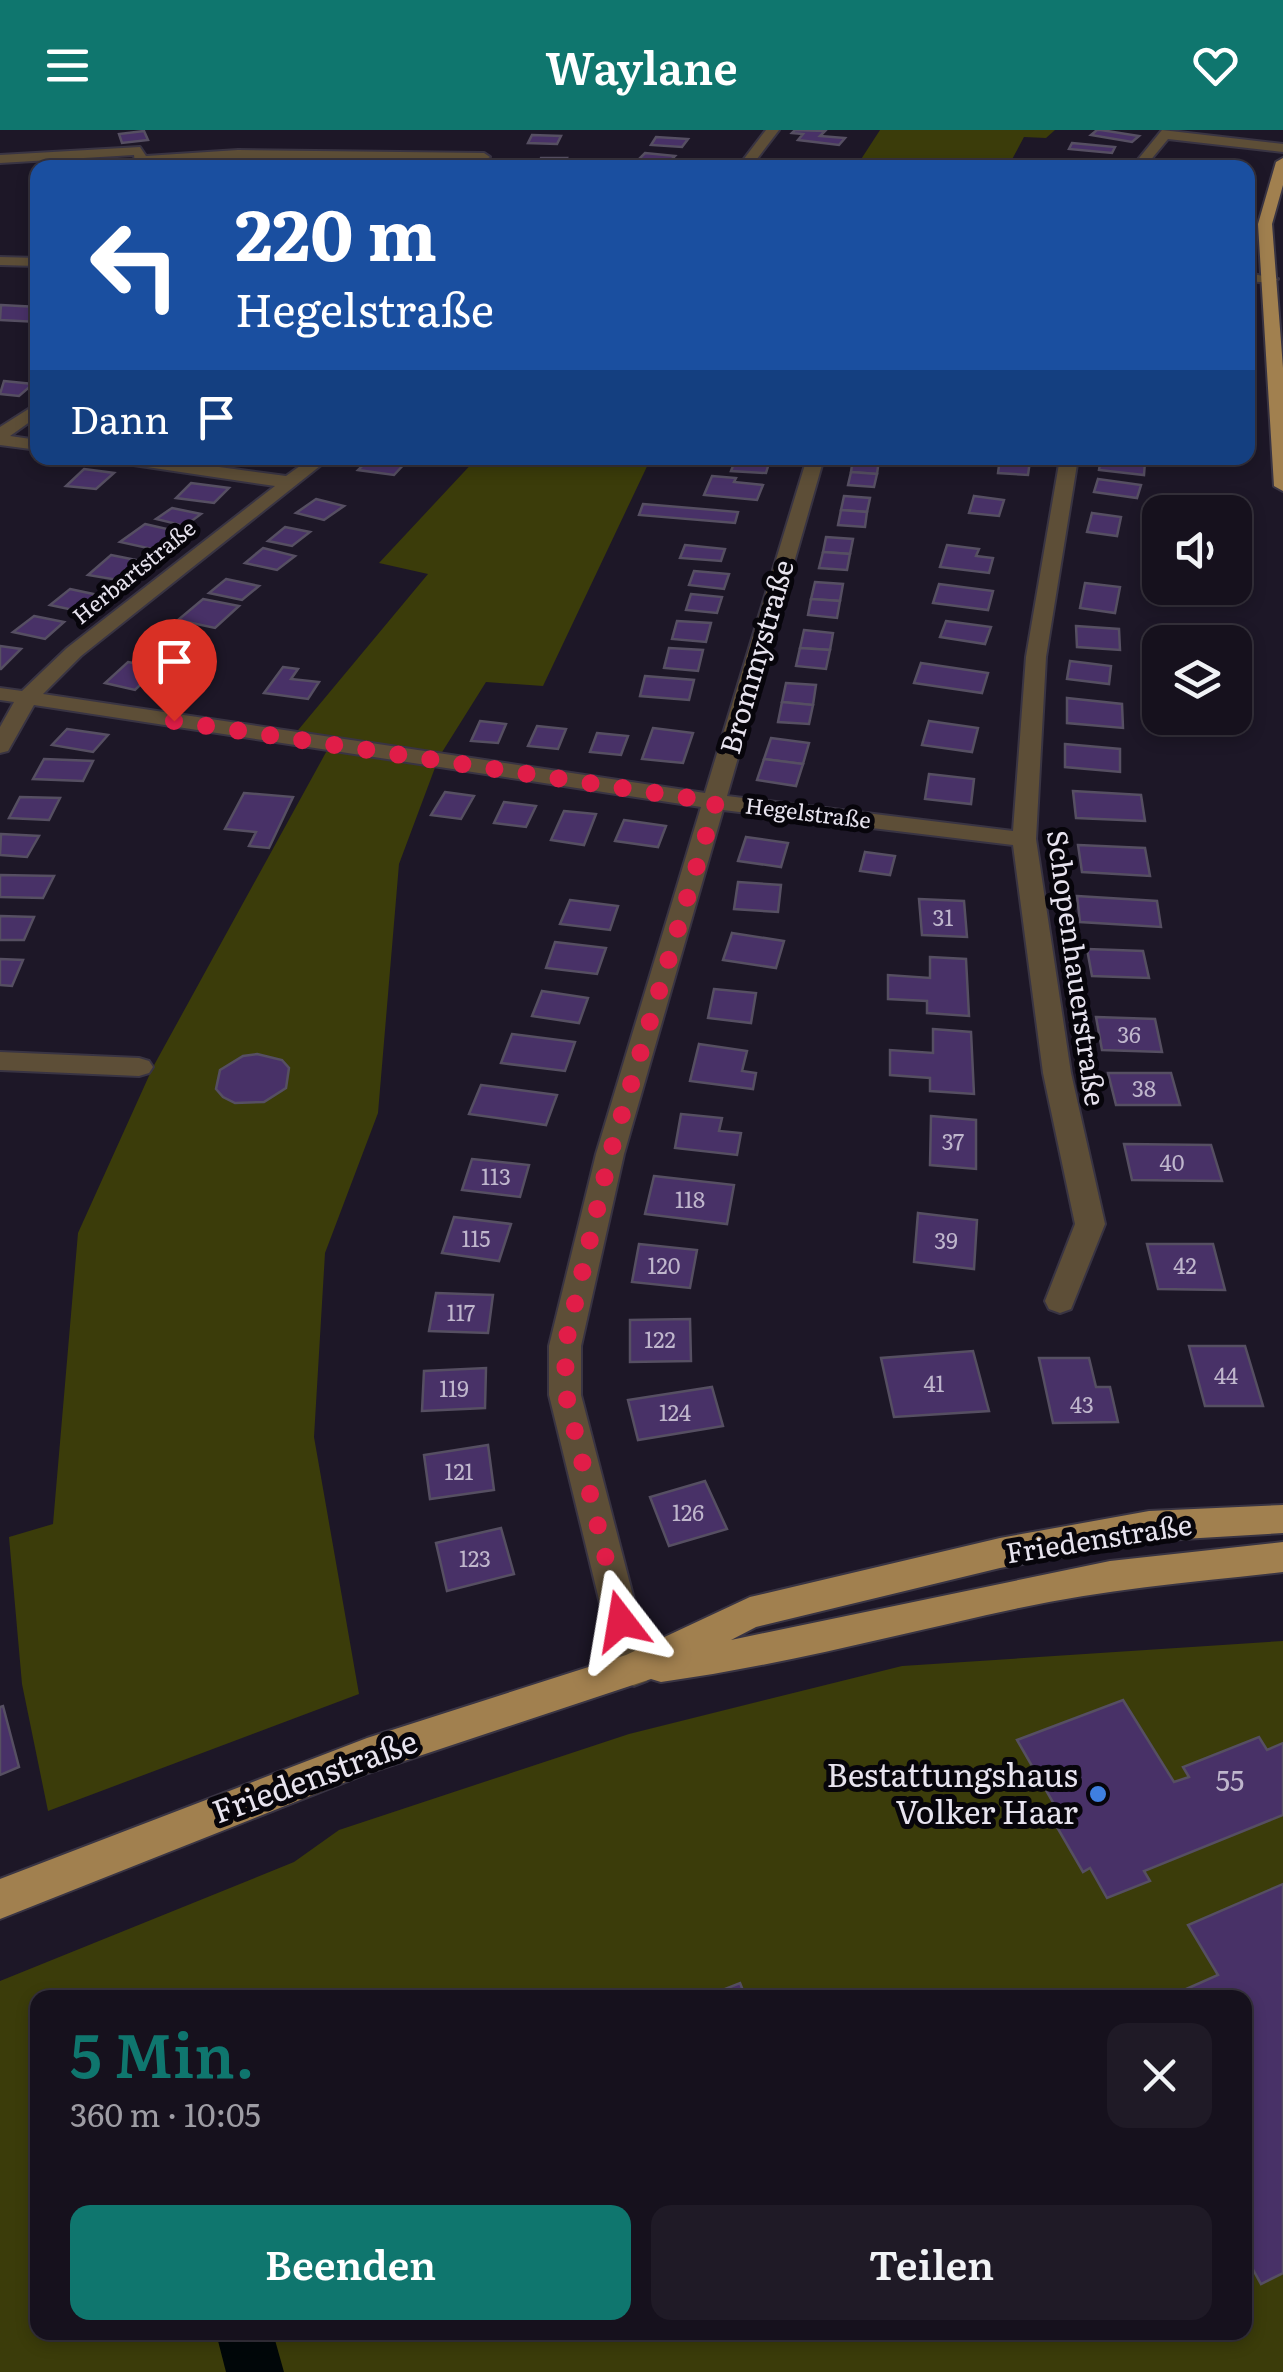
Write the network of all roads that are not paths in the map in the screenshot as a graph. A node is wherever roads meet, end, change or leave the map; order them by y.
1 (773, 130) edge
2 (1168, 132) edge
3 (1283, 148) edge
4 (485, 156) edge
5 (0, 159) edge
6 (140, 159) edge
7 (749, 160) edge
8 (1144, 160) edge
9 (1283, 162) edge
10 (0, 261) edge
11 (30, 262) edge
12 (1255, 269) edge
13 (1270, 274) junction
14 (1255, 276) edge
15 (1278, 347) edge
16 (30, 414) edge
17 (0, 437) edge
18 (30, 444) edge
19 (169, 465) edge
20 (310, 465) edge
21 (814, 465) edge
22 (1068, 465) edge
23 (287, 482) junction
24 (1283, 486) edge
25 (0, 694) edge
26 (27, 698) junction
27 (0, 746) edge
28 (716, 802) junction
29 (1024, 839) junction
30 (0, 1061) edge
31 (139, 1067) dead end
32 (1060, 1301) dead end
33 (1283, 1519) edge
34 (1283, 1556) edge
35 (634, 1669) junction
36 (0, 1900) edge

1 - 7 street
2 - 3 street
2 - 8 street
4 - 6 street
5 - 6 street
9 - 13 main road
10 - 11 street
12 - 13 street
13 - 14 street
13 - 15 main road
15 - 24 main road
16 - 17 street
17 - 18 street
19 - 23 street
20 - 23 street, Herbartstraße
21 - 28 street, Brommystraße
22 - 29 street, Schopenhauerstraße
23 - 26 street, Herbartstraße
25 - 26 street, Hegelstraße
26 - 27 street, Herbartstraße
26 - 28 street, Hegelstraße
28 - 29 street, Hegelstraße
28 - 35 street, Brommystraße
29 - 32 street, Schopenhauerstraße
30 - 31 street
33 - 35 main road, Friedenstraße
34 - 35 main road, Friedenstraße
35 - 36 main road, Friedenstraße

